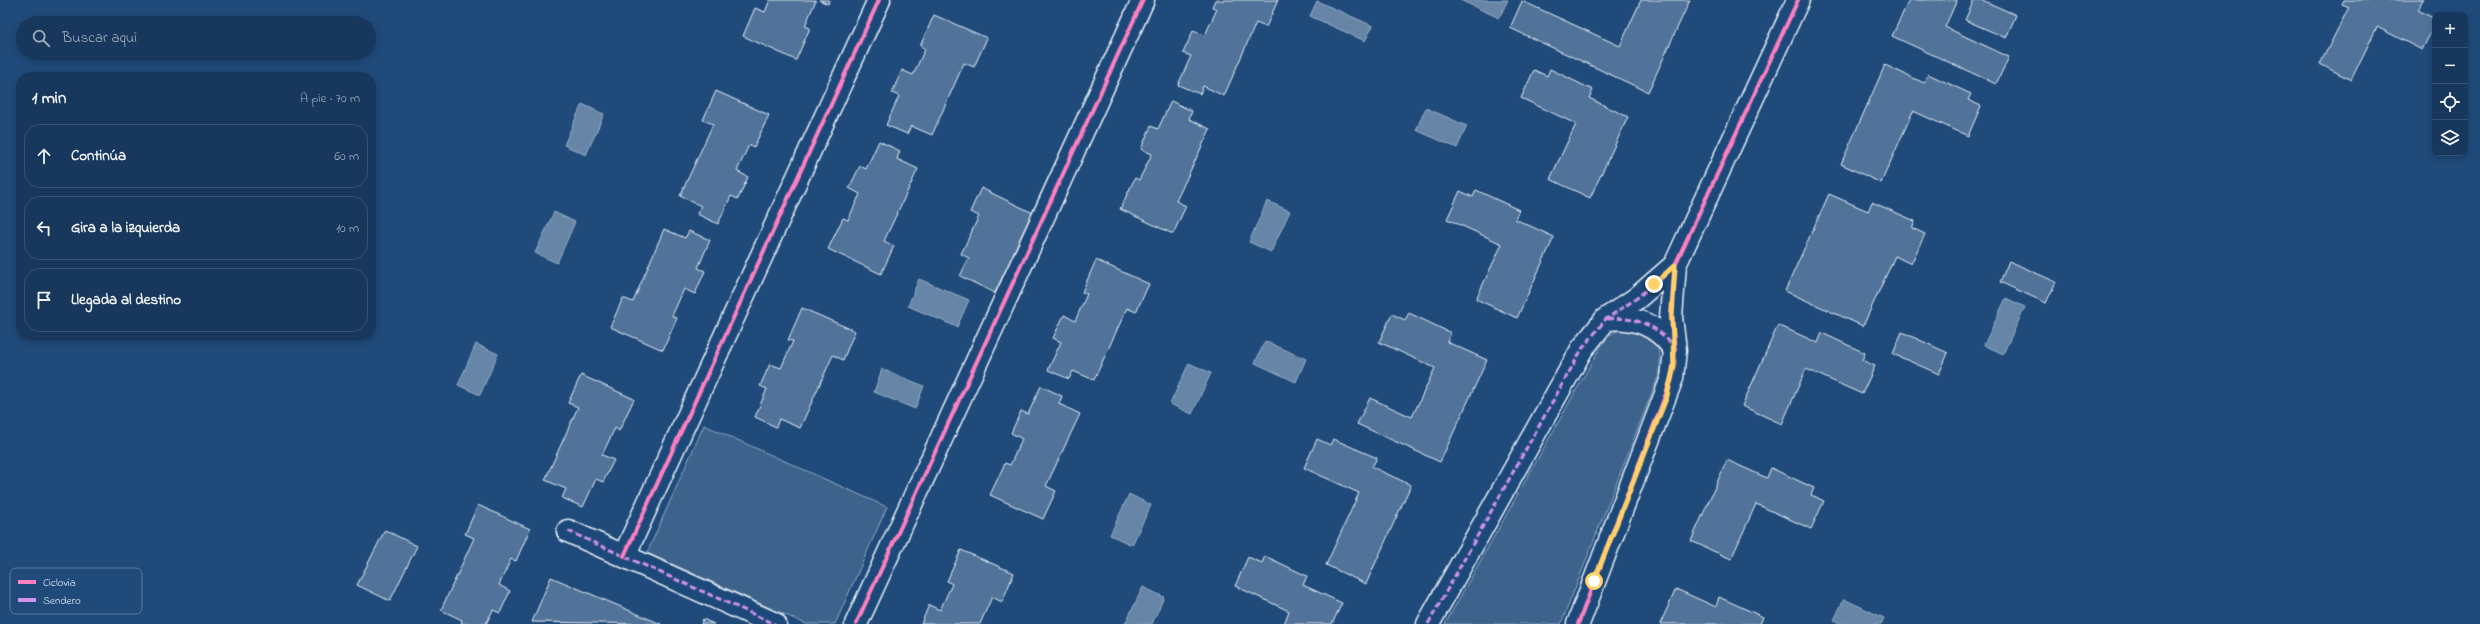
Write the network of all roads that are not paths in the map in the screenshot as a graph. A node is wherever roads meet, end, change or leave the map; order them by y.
1 (879, 0) edge
2 (1143, 0) edge
3 (1798, 0) edge
4 (1675, 265) junction
5 (1606, 319) junction
6 (1675, 350) junction
7 (568, 531) dead end
8 (624, 556) junction
9 (775, 624) edge
10 (856, 624) edge
11 (1428, 624) edge
12 (1578, 624) edge

1 - 8 street
2 - 10 street
3 - 4 street
4 - 5 street
4 - 6 street
5 - 6 street
5 - 11 street
6 - 12 street
7 - 8 street
8 - 9 street

